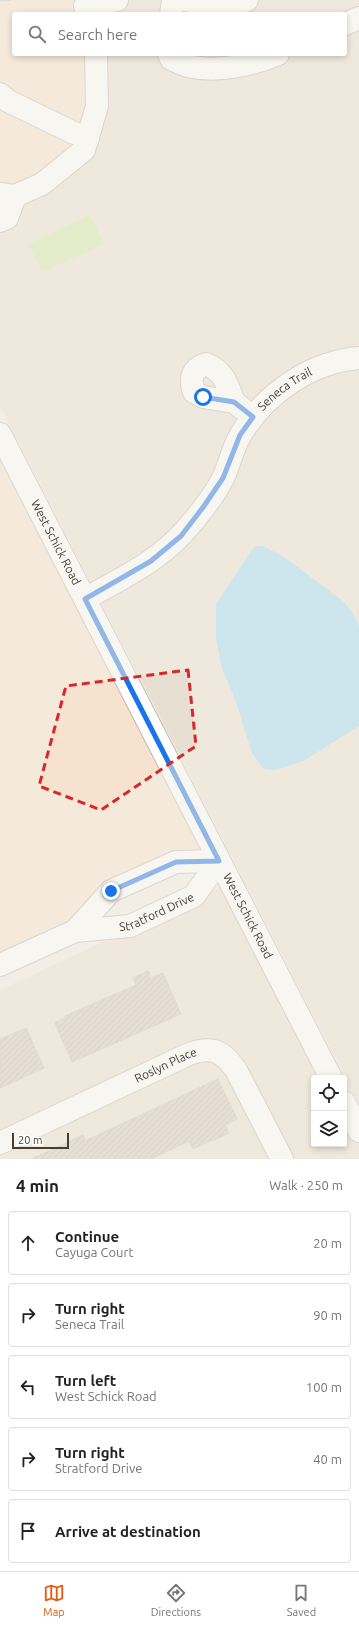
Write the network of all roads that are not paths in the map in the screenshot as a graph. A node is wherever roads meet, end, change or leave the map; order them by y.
1 (117, 0) edge
2 (173, 0) edge
3 (185, 0) edge
4 (247, 0) edge
5 (85, 7) edge
6 (171, 12) edge
7 (359, 18) edge
8 (347, 23) edge
9 (96, 56) edge
10 (170, 56) edge
11 (273, 56) edge
12 (0, 94) edge
13 (88, 138) junction
14 (8, 195) edge
15 (0, 222) edge
16 (359, 358) edge
17 (234, 402) dead end
18 (253, 417) junction
19 (0, 434) edge
20 (85, 599) junction
21 (219, 861) junction
22 (75, 931) junction
23 (0, 965) edge
24 (329, 1075) edge
25 (347, 1108) edge
26 (359, 1132) edge
27 (0, 1143) edge
28 (282, 1159) edge

1 - 5 street
2 - 6 street
3 - 4 street
7 - 8 street
9 - 13 street
10 - 11 street
12 - 13 street
13 - 14 street
14 - 15 street
16 - 18 street, Seneca Trail
17 - 18 street
18 - 20 street, Seneca Trail
19 - 20 street, West Schick Road
20 - 21 street, West Schick Road
21 - 22 street, Stratford Drive
21 - 22 street, Stratford Drive
21 - 24 street, West Schick Road
22 - 23 street, Stratford Drive
25 - 26 street
27 - 28 street, Roslyn Place

